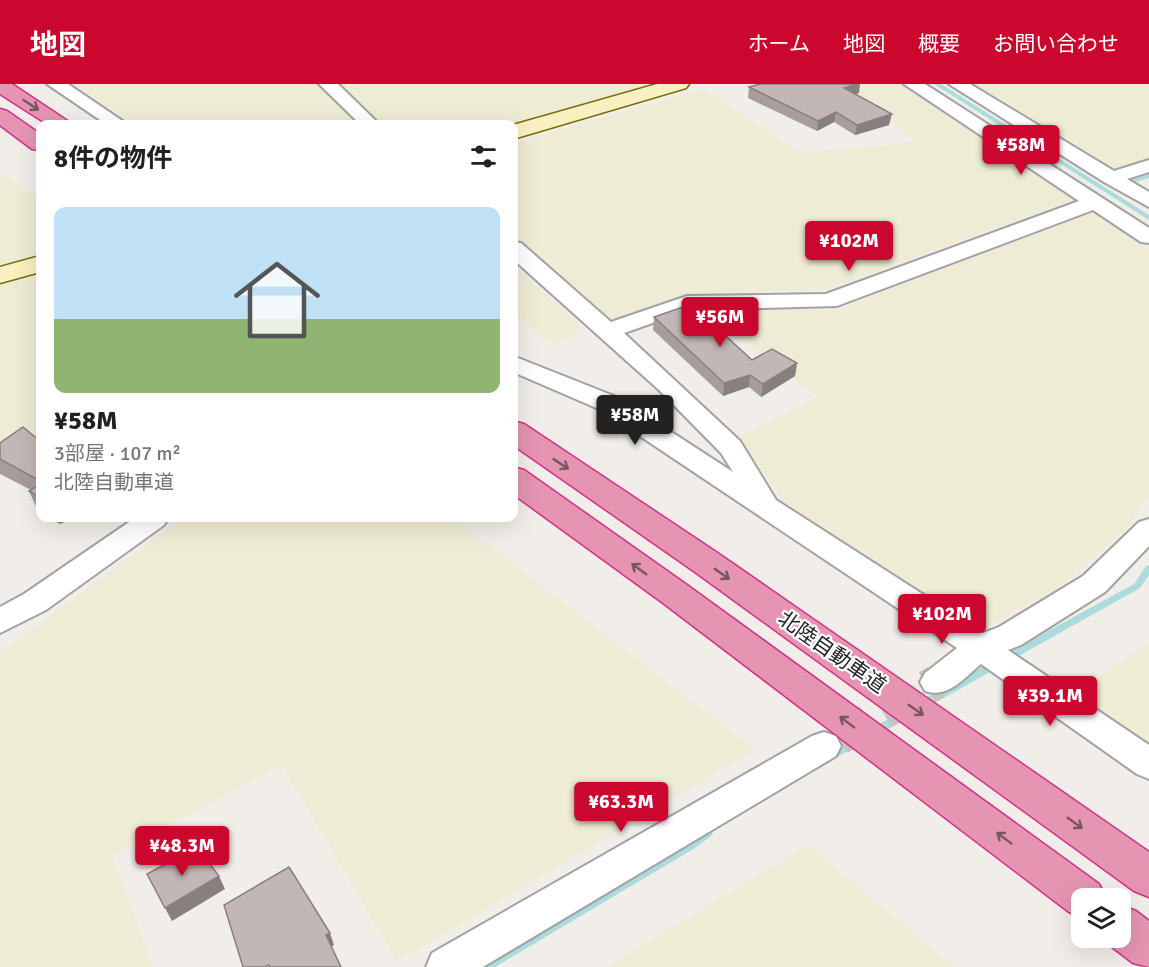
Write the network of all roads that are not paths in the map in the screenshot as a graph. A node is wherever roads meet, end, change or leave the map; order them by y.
1 (1, 84) edge
2 (56, 84) edge
3 (328, 84) edge
4 (679, 84) edge
5 (913, 84) edge
6 (958, 84) edge
7 (0, 116) edge
8 (55, 120) edge
9 (112, 120) edge
10 (366, 120) edge
11 (518, 131) edge
12 (36, 141) edge
13 (1149, 166) edge
14 (1111, 178) junction
15 (1149, 201) edge
16 (1095, 202) junction
17 (1149, 237) edge
18 (518, 252) edge
19 (36, 265) edge
20 (0, 275) edge
21 (607, 331) junction
22 (518, 365) edge
23 (518, 434) edge
24 (518, 482) edge
25 (769, 507) junction
26 (148, 522) edge
27 (1149, 529) edge
28 (0, 621) edge
29 (980, 648) junction
30 (936, 682) tunnel mouth
31 (824, 746) tunnel mouth
32 (1149, 764) edge
33 (1149, 877) edge
34 (1071, 888) edge
35 (1131, 934) edge
36 (1149, 948) edge
37 (446, 967) edge

1 -> 8 highway
2 - 9 street
3 - 10 street
4 - 11 street
5 - 16 street
6 - 14 street
7 - 12 highway
13 - 14 street
14 - 15 street
16 - 17 street
16 - 21 street
18 - 21 street
19 - 20 street
21 - 25 street
22 - 25 street
23 -> 33 highway, 北陸自動車道
34 -> 24 highway
25 - 29 street
26 - 28 street
27 - 29 street
29 - 30 street
29 - 32 street
31 - 37 street
35 - 36 highway

